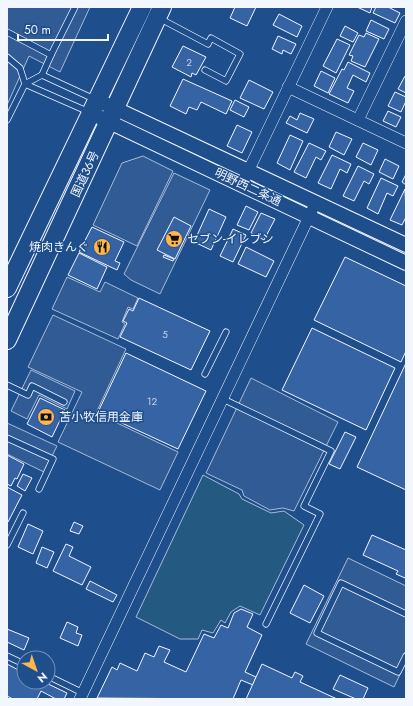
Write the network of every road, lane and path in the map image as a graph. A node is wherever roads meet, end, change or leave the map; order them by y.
1 (75, 7) edge
2 (142, 7) edge
3 (327, 7) edge
4 (160, 12) edge
5 (406, 21) edge
6 (7, 32) edge
7 (51, 55) junction
8 (7, 57) edge
9 (205, 70) dead end
10 (42, 75) junction
11 (25, 84) junction
12 (288, 87) junction
13 (94, 106) junction
14 (112, 116) junction
15 (7, 120) edge
16 (358, 120) junction
17 (406, 143) edge
18 (249, 170) junction
19 (242, 184) junction
20 (316, 202) junction
21 (309, 216) junction
22 (406, 245) edge
23 (406, 262) edge
24 (7, 288) edge
25 (226, 332) dead end
26 (7, 340) edge
27 (205, 374) dead end
28 (7, 385) edge
29 (222, 399) junction
30 (64, 402) dead end
31 (7, 438) edge
32 (39, 489) dead end
33 (23, 513) dead end
34 (7, 545) edge
35 (406, 614) edge
36 (266, 624) dead end
37 (406, 656) edge
38 (56, 681) edge
39 (82, 696) edge

1 - 7 lane
2 - 13 highway, 国道36号
3 - 12 street
4 - 9 lane
4 - 14 highway, 国道36号
5 - 16 street
6 - 7 lane
7 - 10 lane
8 - 11 lane
10 - 11 lane
10 - 13 lane
11 - 13 lane
11 - 15 lane
12 - 16 street
12 - 18 street
13 - 14 street, 明野西二条通
13 - 24 highway, 国道36号
14 - 18 street, 明野西二条通
14 - 19 street, 明野西二条通
14 - 26 highway, 国道36号
16 - 17 street
18 - 19 street
18 - 20 street, 明野西二条通
19 - 21 street, 明野西二条通
20 - 21 street
20 - 22 street, 明野西二条通
21 - 23 street, 明野西二条通
21 - 29 street
25 - 27 lane
28 - 30 lane
29 - 36 lane
29 - 39 street
31 - 32 lane
33 - 34 lane
35 - 37 lane
38 - 39 lane

